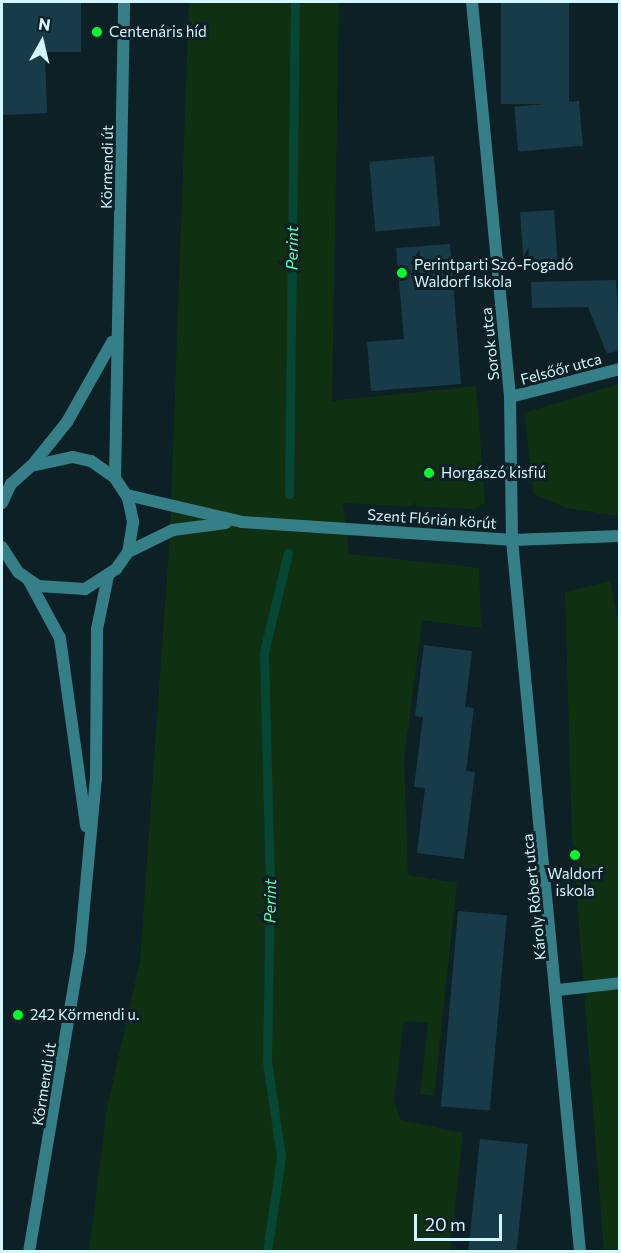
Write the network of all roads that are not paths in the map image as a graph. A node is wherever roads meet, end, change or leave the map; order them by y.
1 (124, 2) edge
2 (472, 2) edge
3 (116, 333) junction
4 (620, 369) edge
5 (510, 397) junction
6 (31, 466) junction
7 (115, 478) junction
8 (6, 484) edge
9 (127, 495) junction
10 (2, 503) edge
11 (205, 520) junction
12 (620, 536) edge
13 (512, 540) junction
14 (2, 547) edge
15 (128, 552) junction
16 (6, 562) edge
17 (108, 576) junction
18 (29, 581) junction
19 (89, 848) junction
20 (620, 983) edge
21 (558, 990) junction
22 (29, 1251) edge
23 (580, 1251) edge

1 - 3 street, Körmendi út
2 - 5 street, Sorok utca
3 - 6 street, Körmendi út
3 - 7 street, Körmendi út
4 - 5 street, Felsőőr utca
5 - 13 street, Sorok utca
6 - 7 street
6 - 8 street, Körmendi út
7 - 9 street
8 - 10 street
9 - 11 street, Szent Flórián körút
9 - 15 street
11 - 13 street, Szent Flórián körút
11 - 15 street, Szent Flórián körút
12 - 13 street, Szent Flórián körút
13 - 21 street, Károly Róbert utca
14 - 16 street
15 - 17 street
16 - 18 street
17 - 18 street
17 - 19 street, Körmendi út
18 - 19 street, Körmendi út
19 - 22 street, Körmendi út
20 - 21 street
21 - 23 street, Károly Róbert utca

